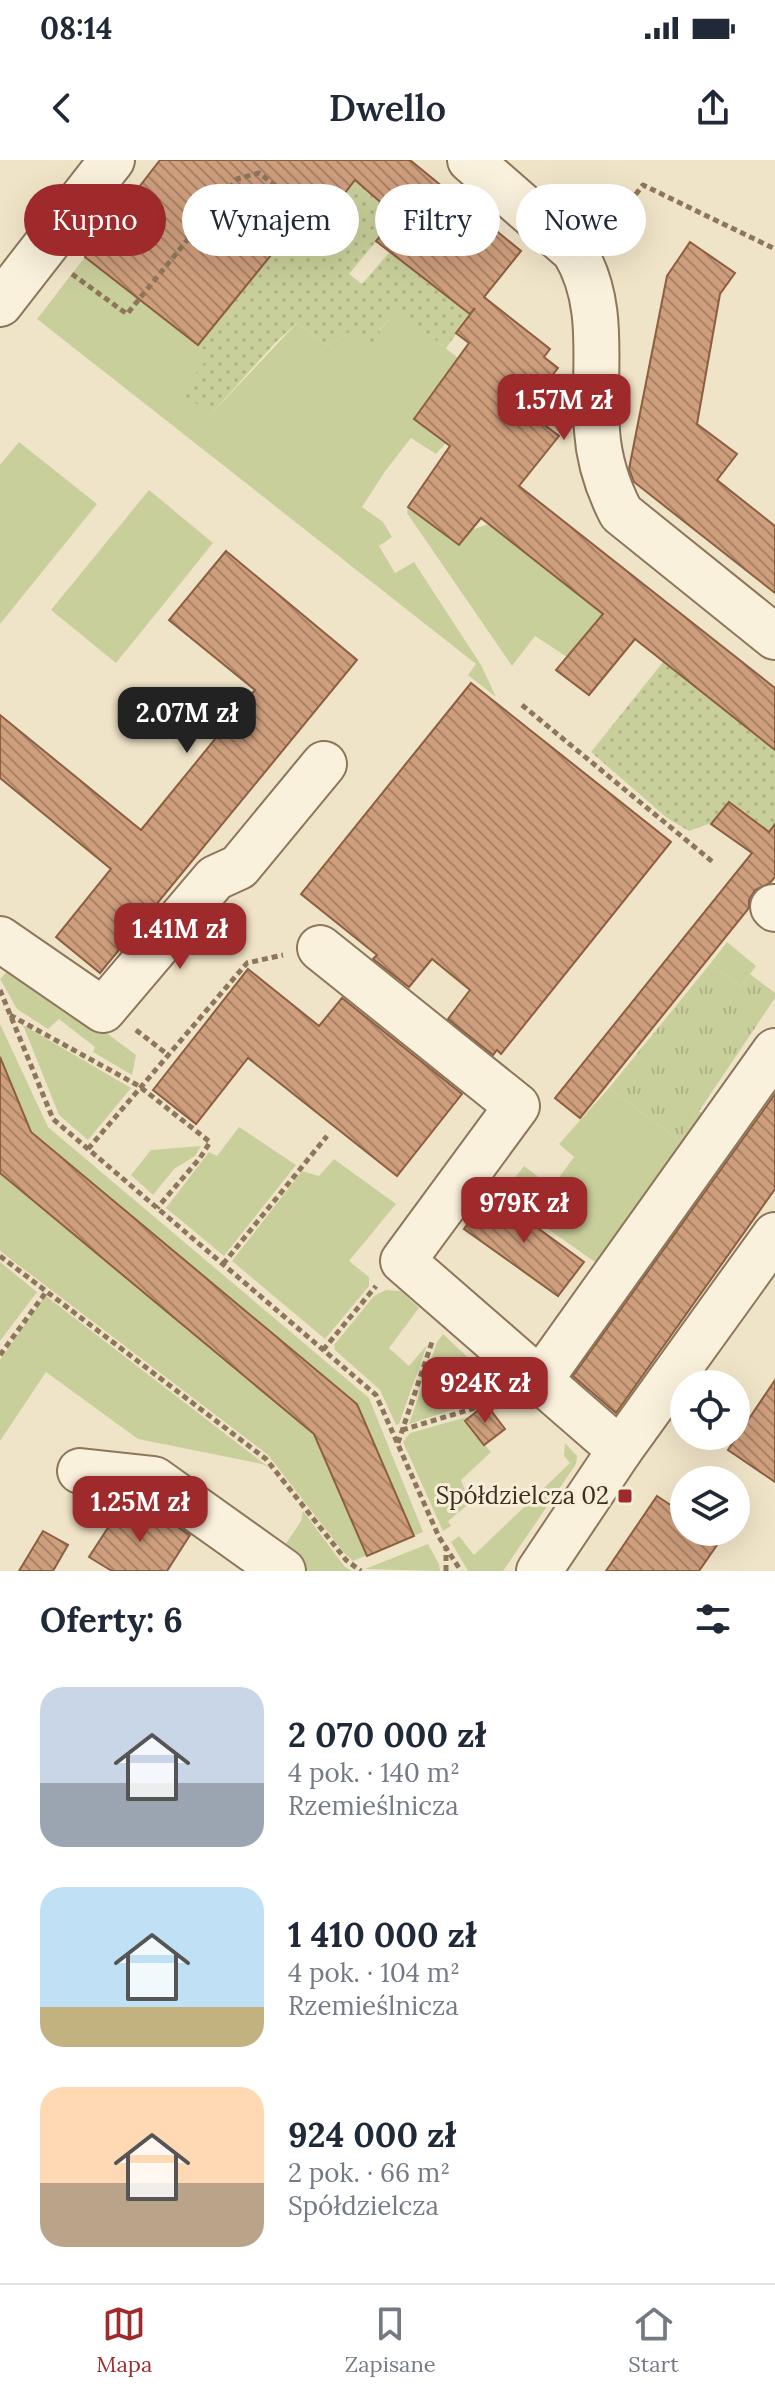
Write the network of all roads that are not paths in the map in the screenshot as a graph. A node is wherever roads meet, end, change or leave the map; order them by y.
1 (112, 160) edge
2 (470, 160) edge
3 (0, 304) edge
4 (775, 637) edge
5 (324, 764) dead end
6 (0, 939) edge
7 (320, 948) road end
8 (775, 1051) edge
9 (775, 1235) edge
10 (537, 1378) junction
11 (620, 1450) junction
12 (80, 1471) dead end
13 (283, 1571) edge
14 (539, 1571) edge

1 - 3 street
2 - 4 street
5 - 6 street
7 - 10 street
8 - 10 street
9 - 11 street
10 - 11 street
11 - 14 street
12 - 13 street

